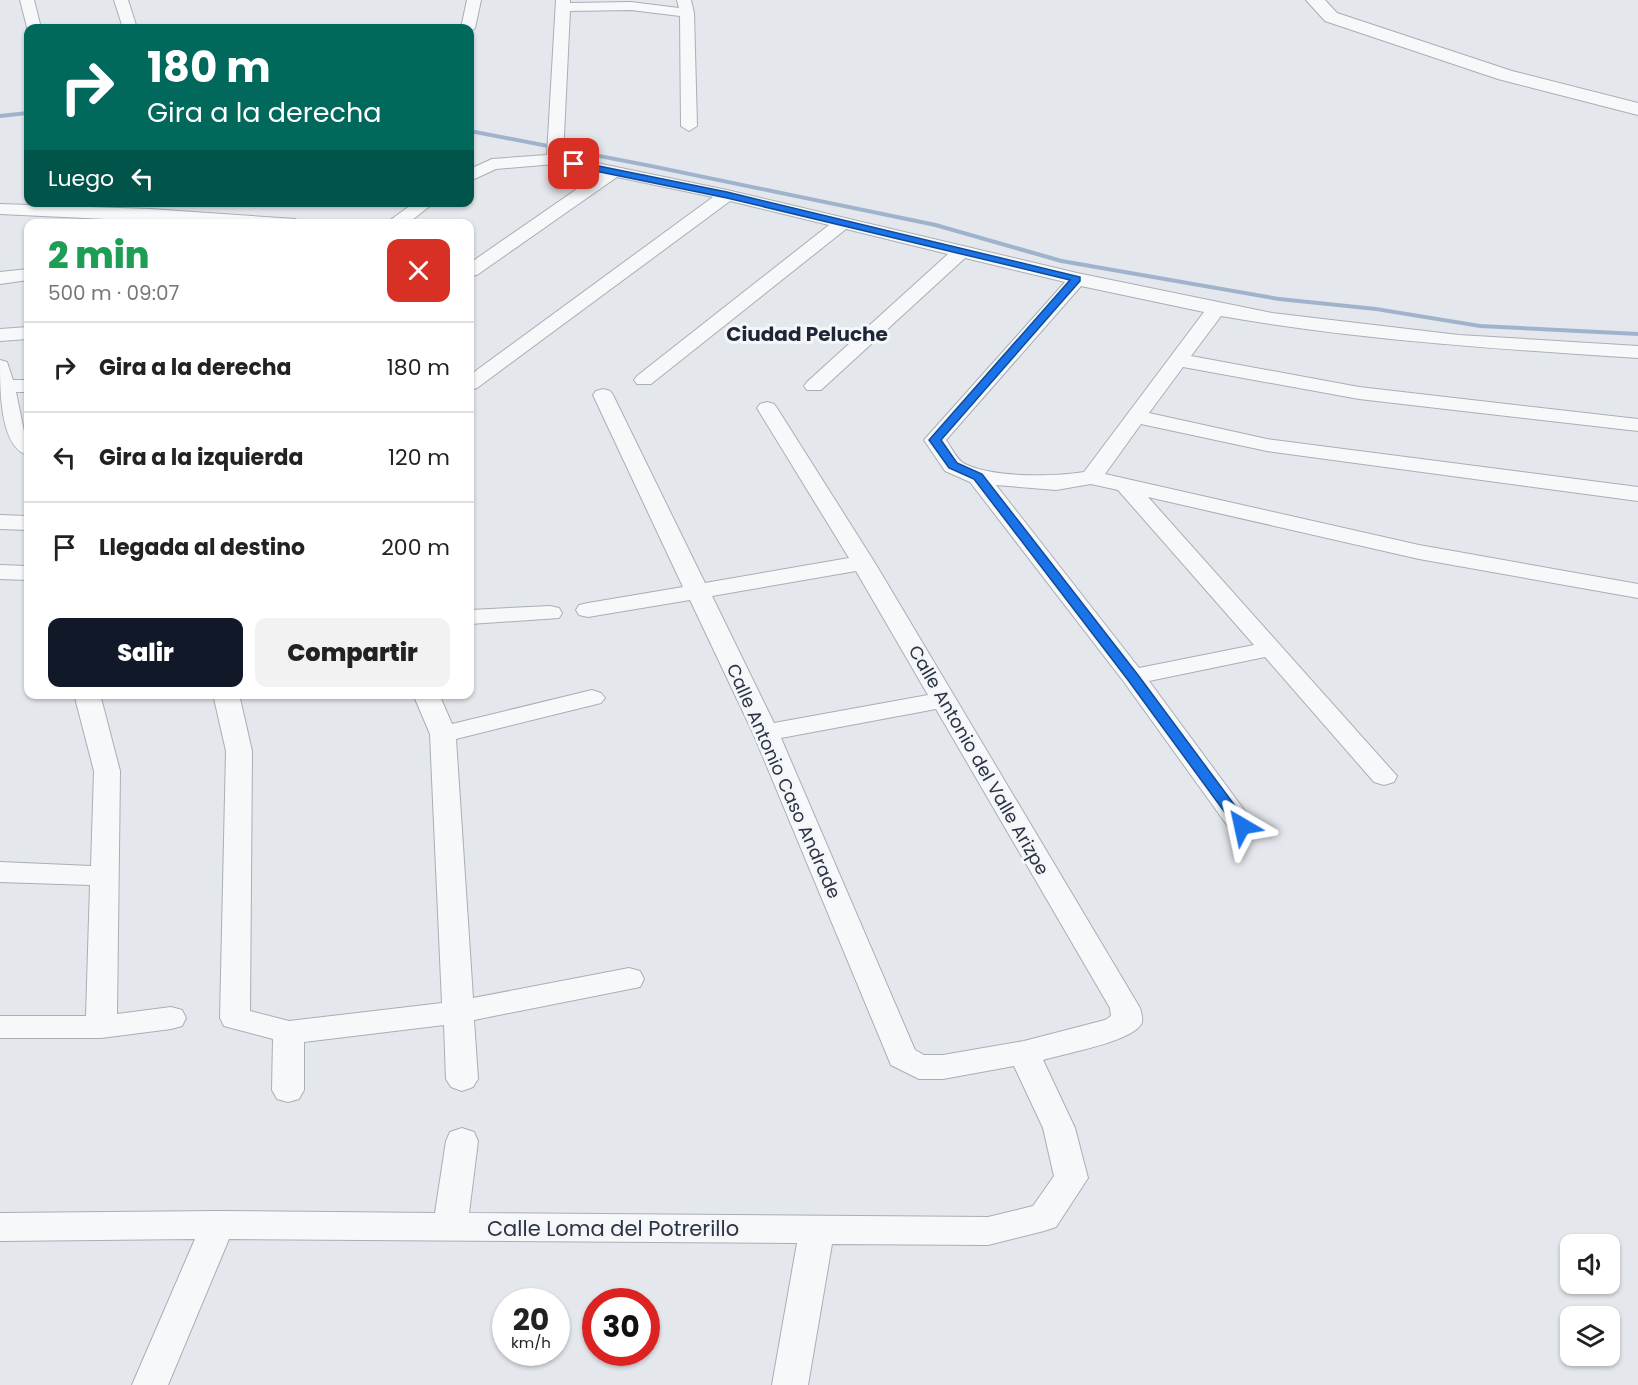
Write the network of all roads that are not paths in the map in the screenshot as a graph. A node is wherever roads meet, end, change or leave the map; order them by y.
1 (27, 0) edge
2 (121, 0) edge
3 (474, 0) edge
4 (1316, 0) edge
5 (563, 4) edge
6 (685, 7) edge
7 (33, 24) edge
8 (129, 24) edge
9 (469, 24) edge
10 (1638, 109) edge
11 (689, 126) dead end
12 (555, 152) junction
13 (612, 172) junction
14 (474, 174) edge
15 (727, 195) junction
16 (420, 207) edge
17 (0, 209) edge
18 (144, 219) edge
19 (402, 219) edge
20 (843, 222) junction
21 (963, 250) junction
22 (474, 268) edge
23 (24, 275) edge
24 (0, 278) edge
25 (1077, 279) junction
26 (1216, 309) junction
27 (24, 333) edge
28 (0, 335) edge
29 (1636, 353) edge
30 (1177, 360) junction
31 (644, 380) dead end
32 (474, 381) edge
33 (24, 386) edge
34 (814, 386) dead end
35 (3, 389) edge
36 (603, 395) dead end
37 (767, 408) dead end
38 (1137, 417) junction
39 (1638, 425) edge
40 (24, 446) edge
41 (978, 477) junction
42 (1091, 477) junction
43 (1126, 486) junction
44 (1638, 494) edge
45 (0, 522) edge
46 (24, 523) edge
47 (863, 563) junction
48 (0, 572) edge
49 (24, 573) edge
50 (698, 591) junction
51 (1638, 591) edge
52 (588, 610) dead end
53 (550, 614) dead end
54 (474, 617) edge
55 (1270, 649) junction
56 (1133, 677) junction
57 (592, 698) dead end
58 (88, 699) edge
59 (227, 699) edge
60 (428, 699) edge
61 (944, 700) junction
62 (766, 733) junction
63 (443, 734) junction
64 (1384, 776) dead end
65 (1242, 826) dead end
66 (0, 872) edge
67 (104, 876) junction
68 (629, 980) dead end
69 (460, 1012) junction
70 (171, 1018) dead end
71 (0, 1027) edge
72 (101, 1027) junction
73 (290, 1032) junction
74 (1024, 1053) junction
75 (462, 1079) dead end
76 (288, 1090) dead end
77 (462, 1141) dead end
78 (219, 1225) junction
79 (0, 1227) edge
80 (450, 1227) junction
81 (817, 1230) junction
82 (150, 1385) edge
83 (790, 1385) edge

1 - 7 street
2 - 8 street
3 - 9 street
4 - 10 street
5 - 6 street
5 - 12 street
6 - 11 street
12 - 13 street
12 - 14 street
13 - 15 street
13 - 22 street
15 - 20 street
15 - 32 street
16 - 19 street
17 - 18 street
20 - 21 street
20 - 31 street
21 - 25 street
21 - 34 street
23 - 24 street
25 - 26 street
25 - 41 street
26 - 29 street
26 - 30 street
27 - 28 street
30 - 38 street
30 - 39 street
33 - 35 street
35 - 40 street
36 - 50 street, Calle Antonio Caso Andrade
37 - 47 street, Calle Antonio del Valle Arizpe
38 - 42 street
38 - 44 street
41 - 42 street
41 - 56 street
42 - 43 street
43 - 51 street
43 - 55 street
45 - 46 street
47 - 50 street
47 - 61 street, Calle Antonio del Valle Arizpe
48 - 49 street
50 - 52 street
50 - 62 street, Calle Antonio Caso Andrade
53 - 54 street
55 - 56 street
55 - 64 street
56 - 65 street
57 - 63 street
58 - 67 street
59 - 73 street
60 - 63 street
61 - 62 street
61 - 74 street, Calle Antonio del Valle Arizpe
62 - 74 street, Calle Antonio Caso Andrade
63 - 69 street
66 - 67 street
67 - 72 street
68 - 69 street
69 - 73 street
69 - 75 street
70 - 72 street
71 - 72 street
73 - 76 street
74 - 81 street, Calle Loma del Potrerillo
77 - 80 street
78 - 79 street, Calle Loma del Potrerillo
78 - 80 street, Calle Loma del Potrerillo
78 - 82 street
80 - 81 street, Calle Loma del Potrerillo
81 - 83 street

